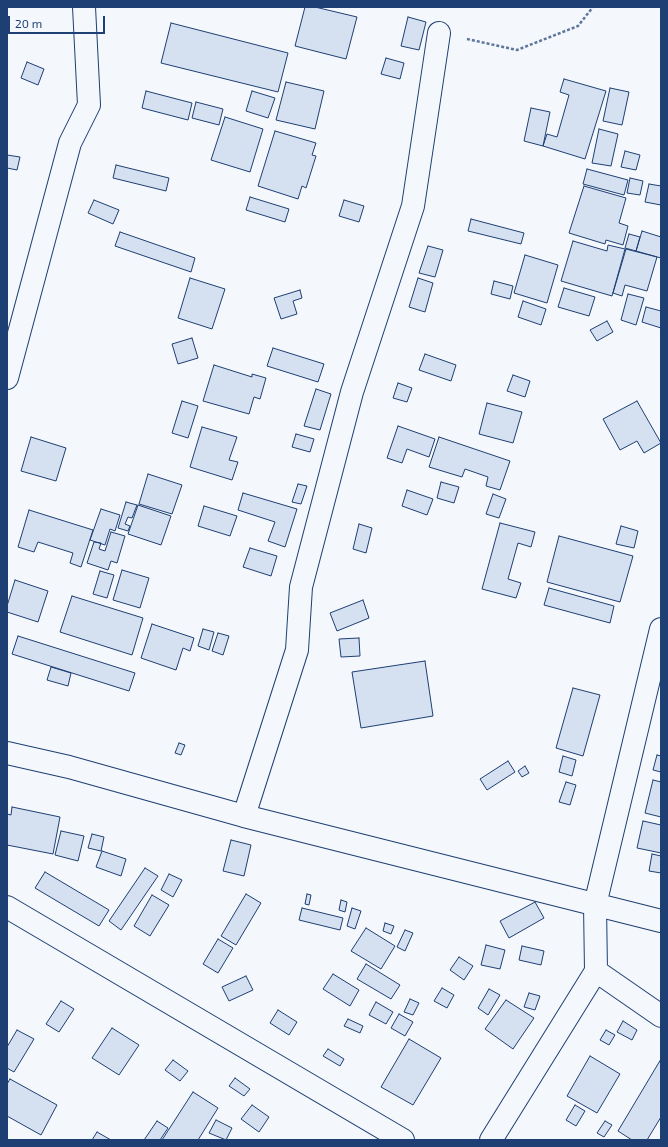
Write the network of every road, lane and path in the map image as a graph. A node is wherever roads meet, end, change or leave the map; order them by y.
1 (84, 7) edge
2 (593, 7) edge
3 (439, 33) joint
4 (7, 378) edge
5 (661, 629) edge
6 (7, 753) edge
7 (244, 816) junction
8 (595, 905) junction
9 (7, 907) edge
10 (661, 920) edge
11 (596, 971) junction
12 (661, 1016) edge
13 (403, 1140) edge
14 (491, 1140) edge

1 - 4 street
2 - 3 path
3 - 7 street
5 - 8 street
6 - 7 street
7 - 8 street
8 - 10 street
8 - 11 street
9 - 13 street
11 - 12 street
11 - 14 street

